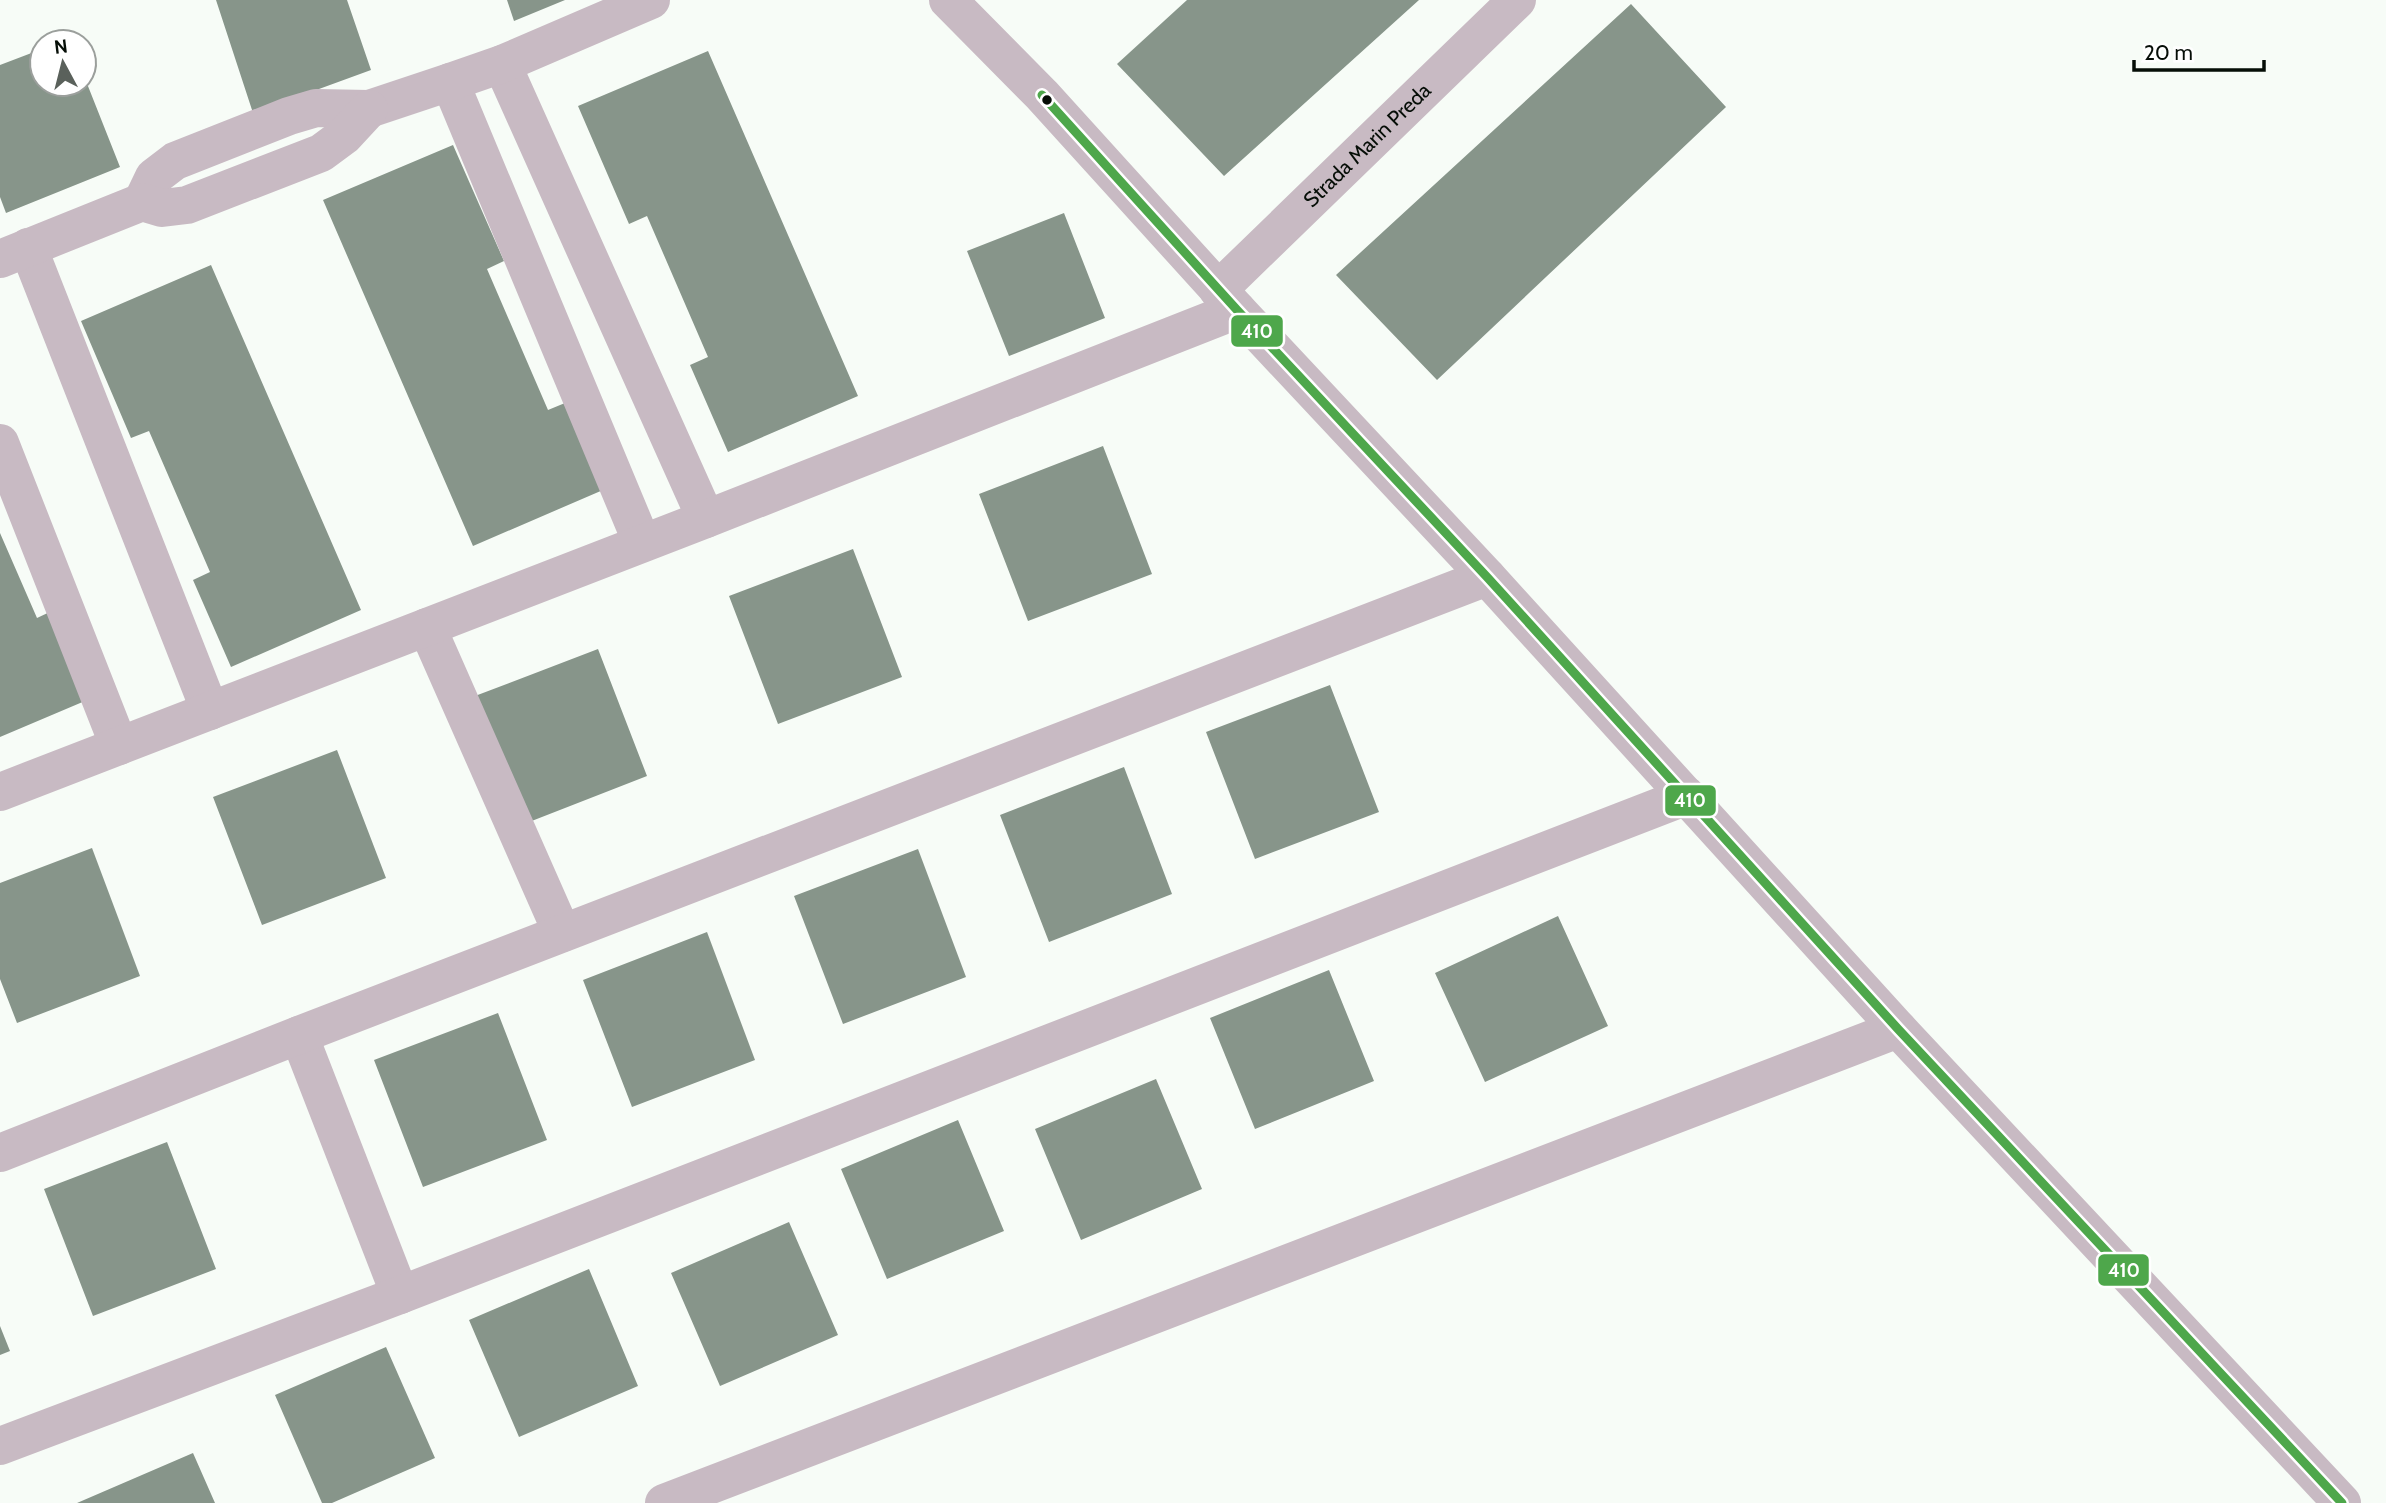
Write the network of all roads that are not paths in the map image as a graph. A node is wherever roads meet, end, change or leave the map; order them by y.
1 (651, 0) edge
2 (948, 0) edge
3 (1517, 0) edge
4 (502, 64) junction
5 (450, 82) junction
6 (14, 253) edge
7 (1227, 300) junction
8 (0, 443) edge
9 (706, 519) junction
10 (642, 543) junction
11 (1487, 578) junction
12 (427, 627) junction
13 (210, 711) junction
14 (119, 746) junction
15 (0, 792) edge
16 (1687, 796) junction
17 (562, 933) junction
18 (1898, 1029) junction
19 (299, 1035) junction
20 (0, 1153) edge
21 (400, 1295) junction
22 (0, 1446) edge
23 (664, 1503) edge
24 (2342, 1503) edge

1 - 4 street
2 - 7 street
3 - 7 street, Strada Marin Preda
4 - 5 street
4 - 9 street
5 - 6 street
5 - 10 street
6 - 13 street
7 - 9 street
7 - 11 street
8 - 14 street
9 - 10 street
10 - 12 street
11 - 16 street
11 - 17 street
12 - 13 street
12 - 17 street
13 - 14 street
14 - 15 street
16 - 18 street
16 - 21 street
17 - 19 street
18 - 23 street
18 - 24 street
19 - 20 street
19 - 21 street
21 - 22 street

